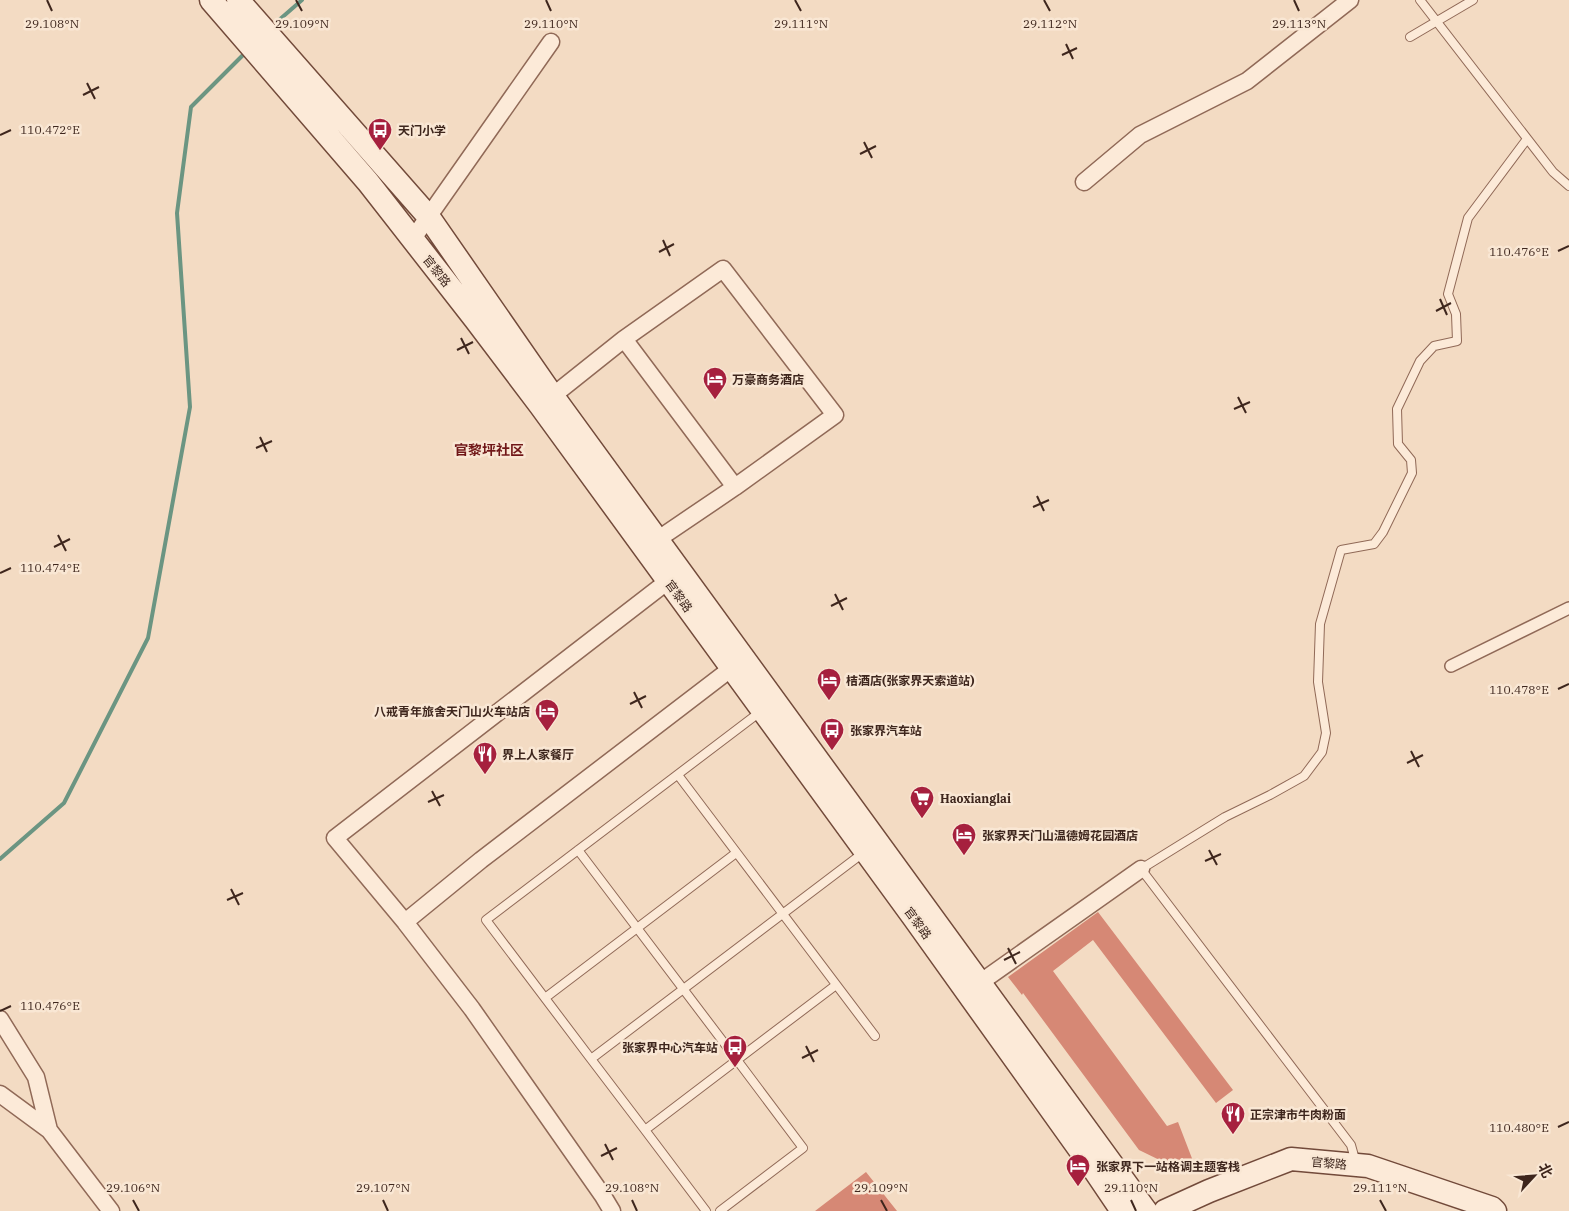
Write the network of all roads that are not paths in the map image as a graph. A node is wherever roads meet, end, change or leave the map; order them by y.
1 (211, 0) edge
2 (238, 0) edge
3 (1350, 0) edge
4 (1420, 0) edge
5 (1473, 0) edge
6 (1437, 22) junction
7 (1410, 38) dead end
8 (551, 42) dead end
9 (286, 71) junction
10 (1527, 139) junction
11 (1084, 182) dead end
12 (1569, 186) edge
13 (428, 216) junction
14 (412, 240) junction
15 (624, 339) junction
16 (546, 400) junction
17 (735, 487) junction
18 (651, 544) junction
19 (668, 581) junction
20 (1569, 608) edge
21 (738, 663) junction
22 (1451, 666) dead end
23 (762, 711) junction
24 (678, 775) junction
25 (578, 850) junction
26 (864, 852) junction
27 (736, 853) junction
28 (1141, 869) junction
29 (782, 914) junction
30 (405, 922) junction
31 (637, 928) junction
32 (836, 985) junction
33 (974, 987) junction
34 (683, 989) junction
35 (545, 998) junction
36 (0, 1019) edge
37 (874, 1036) dead end
38 (591, 1058) junction
39 (737, 1060) junction
40 (0, 1094) edge
41 (49, 1130) junction
42 (644, 1130) junction
43 (1356, 1165) junction
44 (111, 1211) edge
45 (612, 1211) edge
46 (706, 1211) edge
47 (720, 1211) edge
48 (1122, 1211) edge
49 (1146, 1211) edge
50 (1165, 1211) edge
51 (1495, 1211) edge

1 - 9 main road, 官黎路
2 - 9 main road, 官黎路
3 - 11 street
4 - 6 lane
5 - 6 lane
6 - 7 lane
6 - 10 lane
8 - 13 street
9 - 13 main road, 官黎路
9 - 14 main road, 官黎路
10 - 12 lane
10 - 28 lane
13 - 14 street
13 - 16 main road, 官黎路
14 - 16 main road, 官黎路
15 - 16 street
15 - 17 street
15 - 17 street
16 - 18 main road, 官黎路
17 - 18 street
18 - 19 main road, 官黎路
18 - 21 main road, 官黎路
19 - 21 main road, 官黎路
19 - 30 street
20 - 22 street
21 - 23 main road, 官黎路
21 - 30 street
21 - 33 main road, 官黎路
23 - 24 lane
23 - 26 main road, 官黎路
24 - 25 lane
24 - 27 lane
25 - 31 lane
25 - 35 lane
26 - 29 lane
26 - 33 main road, 官黎路
27 - 29 lane
27 - 31 lane
28 - 33 street
28 - 43 lane
29 - 32 lane
29 - 34 lane
30 - 45 street
31 - 34 lane
31 - 35 lane
32 - 37 lane
32 - 39 lane
33 - 48 main road, 官黎路
33 - 49 main road, 官黎路
34 - 38 lane
34 - 39 lane
35 - 38 lane
36 - 41 street
38 - 42 lane
39 - 42 lane
39 - 47 lane
40 - 41 street
41 - 44 street
42 - 46 lane
43 - 50 main road, 官黎路
43 - 51 main road, 官黎路

